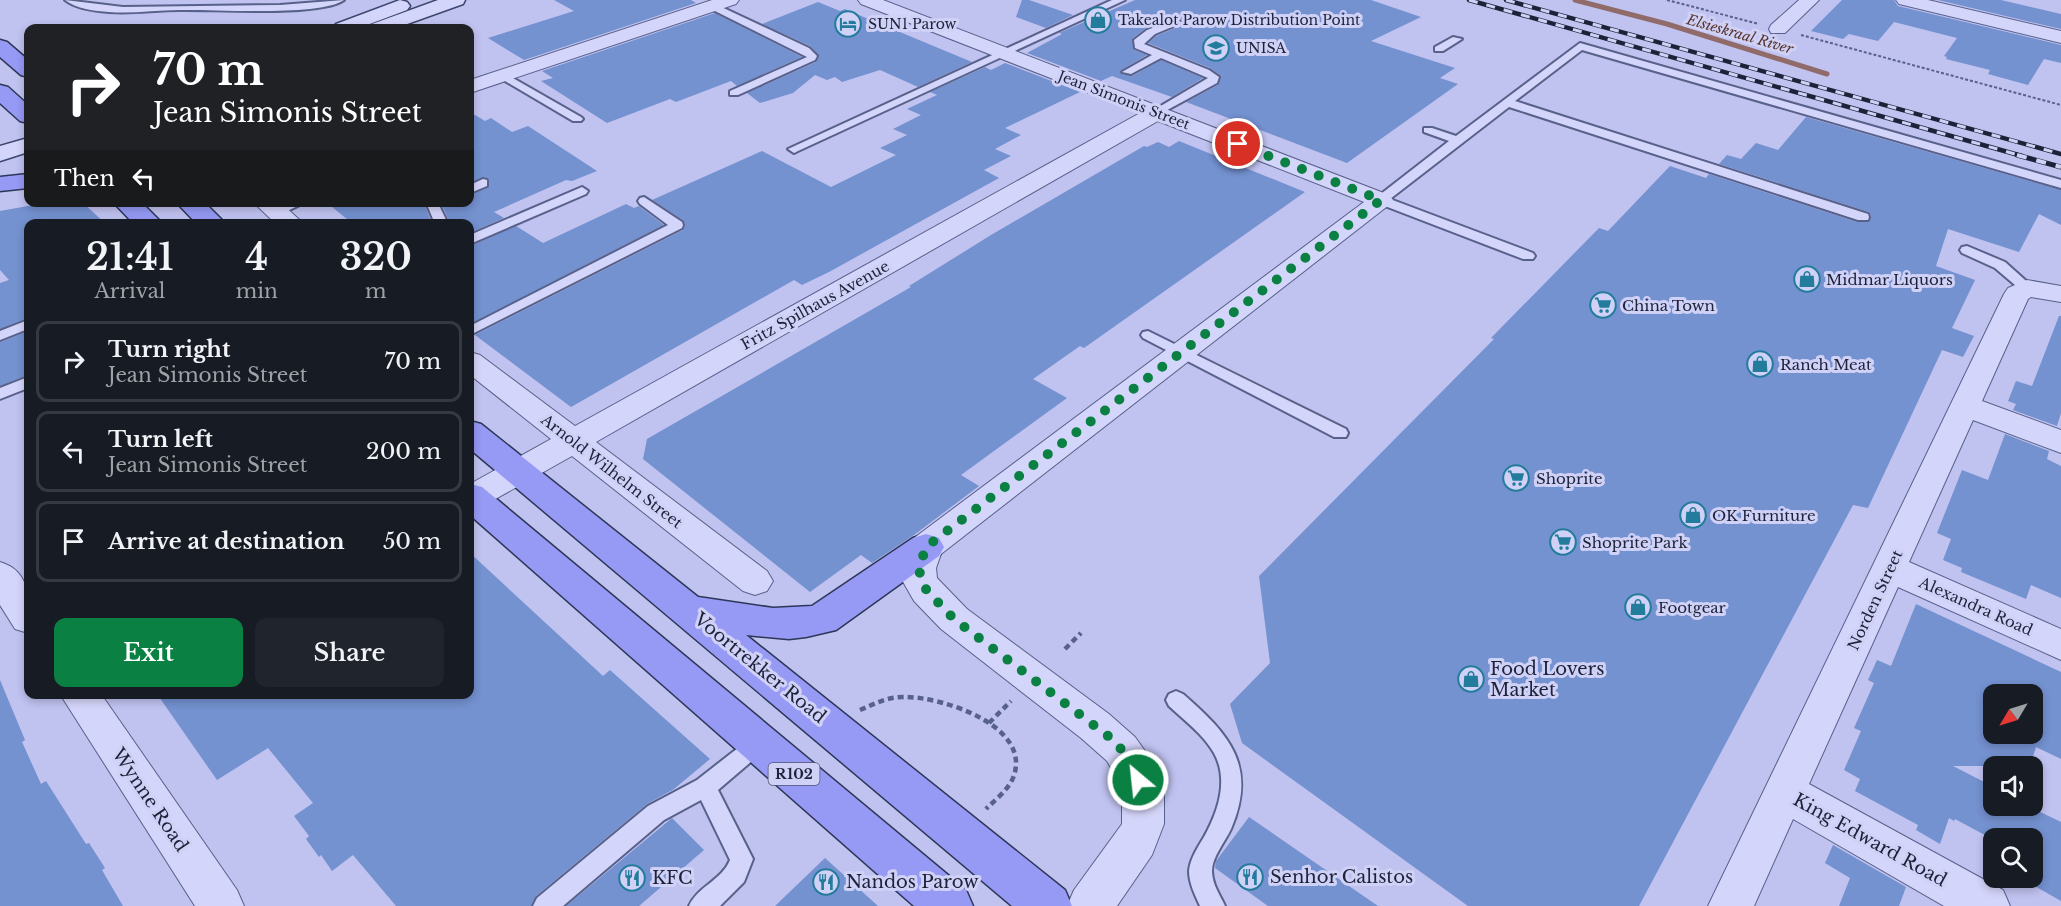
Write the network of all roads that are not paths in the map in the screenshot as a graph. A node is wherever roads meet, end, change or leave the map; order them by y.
1 (70, 0) edge
2 (212, 0) edge
3 (339, 0) edge
4 (415, 0) edge
5 (456, 0) edge
6 (867, 0) edge
7 (1120, 0) edge
8 (1810, 0) edge
9 (1905, 0) edge
10 (721, 3) edge
11 (198, 7) junction
12 (353, 24) edge
13 (390, 24) edge
14 (1778, 29) road end
15 (2061, 37) edge
16 (1457, 39) dead end
17 (0, 46) edge
18 (1439, 49) dead end
19 (1145, 50) dead end
20 (1003, 53) junction
21 (1160, 56) junction
22 (24, 66) edge
23 (1127, 72) dead end
24 (504, 76) junction
25 (474, 86) edge
26 (0, 92) edge
27 (734, 93) dead end
28 (1509, 103) junction
29 (1158, 112) junction
30 (24, 113) edge
31 (577, 119) dead end
32 (1428, 129) dead end
33 (1459, 141) junction
34 (24, 146) edge
35 (794, 149) dead end
36 (0, 154) edge
37 (24, 159) edge
38 (0, 166) edge
39 (24, 181) edge
40 (483, 183) dead end
41 (0, 184) edge
42 (2061, 184) edge
43 (474, 187) edge
44 (582, 191) dead end
45 (1381, 200) junction
46 (644, 201) dead end
47 (131, 207) edge
48 (194, 207) edge
49 (1863, 217) dead end
50 (144, 219) edge
51 (207, 219) edge
52 (474, 238) edge
53 (1967, 250) dead end
54 (1528, 256) dead end
55 (2022, 291) junction
56 (2061, 294) edge
57 (24, 326) edge
58 (474, 329) edge
59 (1148, 334) dead end
60 (0, 336) edge
61 (1181, 352) junction
62 (474, 364) edge
63 (24, 384) edge
64 (0, 394) edge
65 (1966, 406) junction
66 (1340, 433) dead end
67 (474, 435) edge
68 (572, 441) junction
69 (2061, 442) edge
70 (518, 471) junction
71 (474, 495) edge
72 (474, 500) edge
73 (926, 547) junction
74 (1890, 567) junction
75 (8, 577) edge
76 (755, 581) dead end
77 (24, 611) edge
78 (690, 611) junction
79 (2061, 645) edge
80 (82, 699) edge
81 (1176, 700) dead end
82 (759, 743) junction
83 (705, 787) junction
84 (1784, 792) junction
85 (221, 906) edge
86 (545, 906) edge
87 (701, 906) edge
88 (949, 906) edge
89 (1048, 906) edge
90 (1090, 906) edge
91 (1213, 906) edge
92 (1731, 906) edge
93 (1987, 906) edge

1 - 11 lane
2 - 11 lane
3 - 11 lane
4 - 12 main road
5 - 13 main road
6 - 20 street, Jean Simonis Street
7 - 20 lane
8 - 14 street
9 - 15 street
10 - 24 street
10 - 27 lane
16 - 18 lane
17 - 22 main road
19 - 21 lane
20 - 29 street, Jean Simonis Street
20 - 35 lane
21 - 23 lane
21 - 29 lane
24 - 25 street
24 - 31 lane
26 - 30 main road
28 - 33 lane
28 - 42 lane
28 - 49 lane
29 - 45 street, Jean Simonis Street
29 - 68 street, Fritz Spilhaus Avenue
32 - 33 lane
33 - 45 lane
34 - 36 main road
37 - 38 main road
39 - 41 main road
40 - 43 lane
44 - 52 lane
45 - 54 lane
45 - 61 street
46 - 58 lane
47 - 50 main road
48 - 51 main road
53 - 55 lane
55 - 56 street
55 - 65 street, Norden Street
57 - 60 lane
59 - 61 lane
61 - 66 lane
61 - 73 street
62 - 68 street, Arnold Wilhelm Street
63 - 64 lane
65 - 69 street
65 - 74 street, Norden Street
67 - 70 main road, Voortrekker Road
68 - 70 street, Fritz Spilhaus Avenue
68 - 76 street, Arnold Wilhelm Street
70 - 71 street, Fritz Spilhaus Avenue
70 - 78 main road, Voortrekker Road
72 - 82 main road, R102
73 - 78 main road
73 - 90 street
74 - 79 street, Alexandra Road
74 - 84 street, Norden Street
75 - 77 street
78 - 89 main road, Voortrekker Road
80 - 85 street, Wynne Road
81 - 91 lane
82 - 83 lane
82 - 88 main road, R102
83 - 86 lane
83 - 87 lane
84 - 92 street, Norden Street
84 - 93 street, King Edward Road

